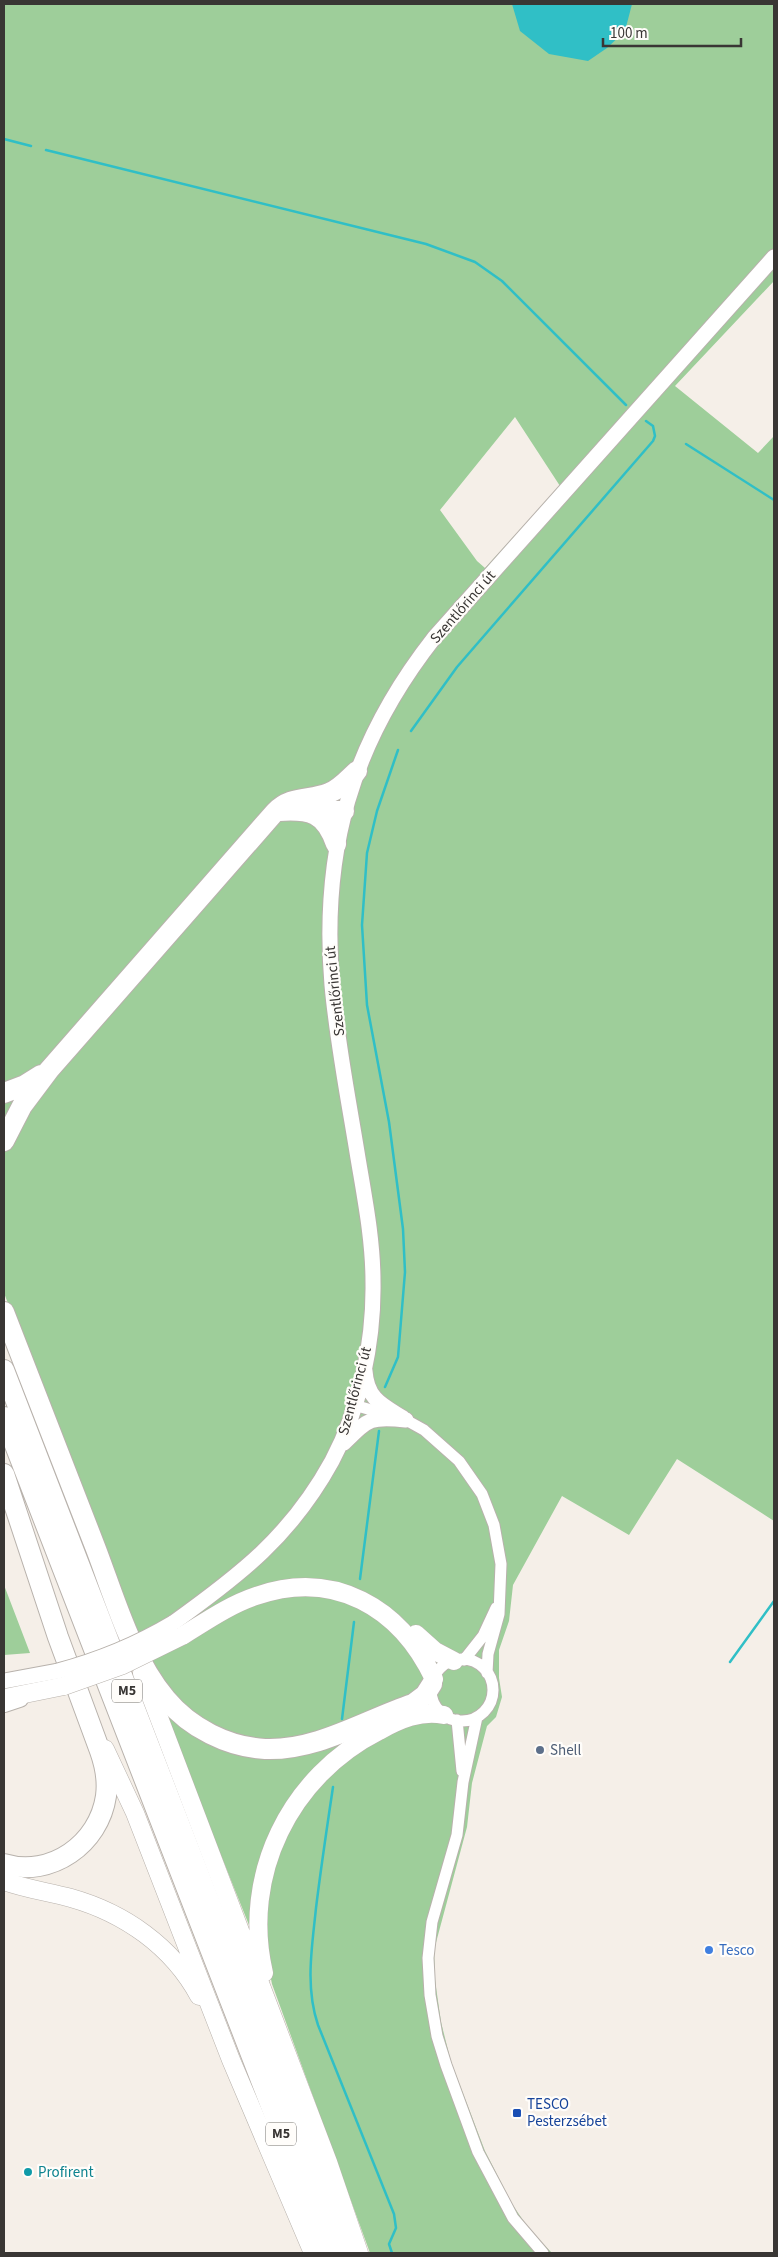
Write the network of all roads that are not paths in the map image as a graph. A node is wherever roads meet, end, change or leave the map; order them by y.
1 (774, 257) edge
2 (357, 771) junction
3 (320, 796) junction
4 (344, 811) junction
5 (275, 812) junction
6 (336, 844) junction
7 (49, 1070) junction
8 (4, 1093) edge
9 (4, 1141) edge
10 (4, 1312) edge
11 (365, 1367) junction
12 (4, 1370) edge
13 (354, 1405) junction
14 (4, 1417) edge
15 (406, 1420) junction
16 (339, 1448) junction
17 (4, 1474) edge
18 (499, 1605) junction
19 (393, 1620) junction
20 (177, 1630) junction
21 (130, 1638) junction
22 (459, 1660) junction
23 (487, 1673) junction
24 (61, 1679) junction
25 (4, 1681) edge
26 (433, 1681) junction
27 (9, 1699) edge
28 (82, 1699) junction
29 (450, 1717) junction
30 (477, 1717) junction
31 (463, 1782) junction
32 (4, 1864) edge
33 (4, 1881) edge
34 (278, 2032) junction
35 (231, 2060) junction
36 (313, 2253) edge
37 (328, 2253) edge
38 (345, 2253) edge
39 (359, 2253) edge
40 (543, 2253) edge

1 - 2 main road, Szentlőrinci út
2 - 3 highway
2 - 4 main road, Szentlőrinci út
3 - 4 highway
3 - 5 highway
4 - 5 highway
4 - 6 main road, Szentlőrinci út
5 - 6 highway
5 - 7 highway
6 - 11 main road, Szentlőrinci út
7 - 8 highway
7 - 9 highway
10 - 21 highway, M5
11 - 13 main road, Szentlőrinci út
11 - 15 main road
12 - 38 highway, M5
13 - 15 street
13 - 16 main road, Szentlőrinci út
14 - 37 highway, M5
15 - 16 main road
15 - 18 street
16 - 20 main road, Szentlőrinci út
17 - 28 highway
18 - 22 street
18 - 23 street
19 - 20 main road
19 - 22 main road
19 - 26 main road
20 - 24 main road, bridge
21 - 26 highway
21 - 34 main road, M5
22 - 23 street
22 - 26 street
23 - 30 street
24 - 25 main road
24 - 27 main road
26 - 29 street
28 - 32 highway
28 - 35 main road
29 - 30 street
29 - 31 street
29 - 34 main road
30 - 31 street
31 - 40 street
33 - 35 main road
34 - 39 main road
35 - 36 main road

